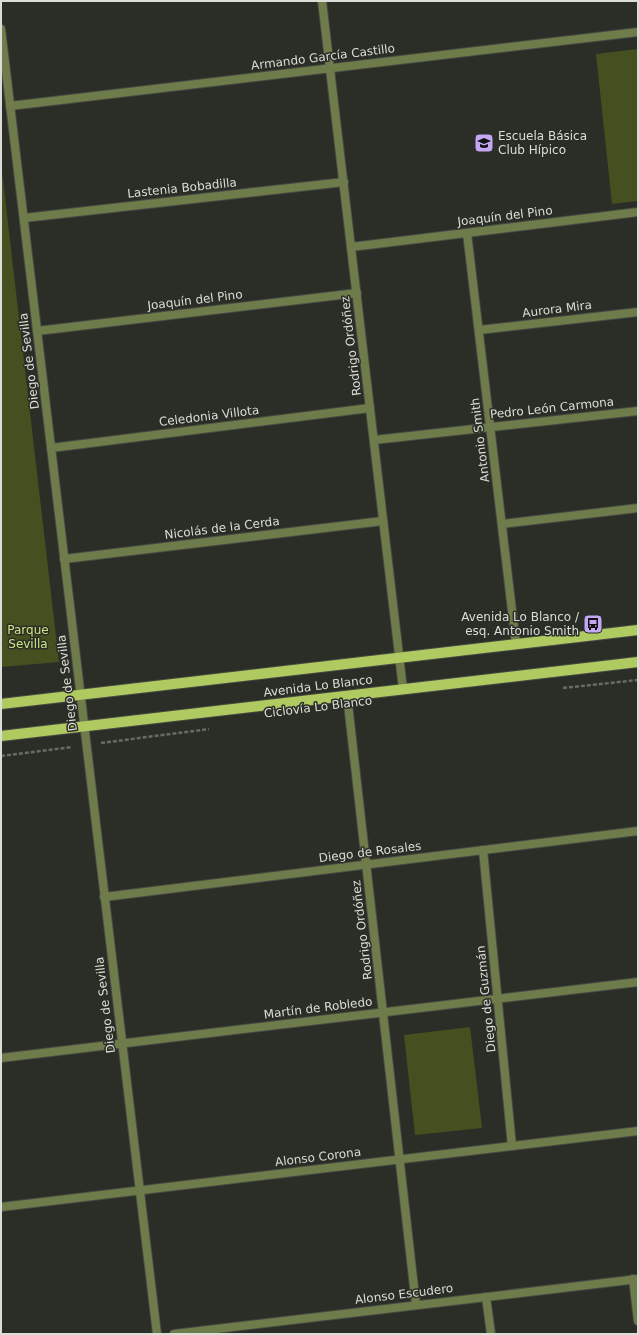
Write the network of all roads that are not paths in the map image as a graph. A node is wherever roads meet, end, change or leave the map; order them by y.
1 (322, 1) edge
2 (1, 29) edge
3 (638, 32) edge
4 (330, 68) junction
5 (10, 106) junction
6 (344, 182) junction
7 (638, 212) edge
8 (24, 218) junction
9 (467, 233) junction
10 (351, 247) junction
11 (357, 293) junction
12 (638, 312) edge
13 (479, 330) junction
14 (37, 331) junction
15 (370, 408) junction
16 (638, 411) edge
17 (490, 427) junction
18 (374, 440) junction
19 (51, 448) junction
20 (638, 508) edge
21 (384, 521) junction
22 (502, 524) junction
23 (64, 559) junction
24 (638, 630) edge
25 (516, 644) junction
26 (400, 658) junction
27 (638, 662) edge
28 (403, 689) junction
29 (80, 695) junction
30 (347, 695) junction
31 (1, 704) edge
32 (84, 726) junction
33 (1, 736) edge
34 (638, 831) edge
35 (483, 850) junction
36 (366, 865) junction
37 (104, 897) junction
38 (638, 982) edge
39 (498, 999) junction
40 (383, 1012) junction
41 (122, 1043) junction
42 (1, 1058) edge
43 (638, 1131) edge
44 (512, 1146) junction
45 (400, 1159) junction
46 (140, 1190) junction
47 (1, 1207) edge
48 (636, 1279) edge
49 (486, 1297) junction
50 (416, 1305) junction
51 (638, 1321) edge
52 (156, 1334) edge
53 (174, 1334) edge
54 (491, 1334) edge

1 - 4 street, Rodrigo Ordóñez
2 - 5 street, Diego de Sevilla
3 - 4 street, Armando García Castillo
4 - 5 street, Armando García Castillo
4 - 6 street, Rodrigo Ordóñez
5 - 8 street, Diego de Sevilla
6 - 8 street, Lastenia Bobadilla
6 - 10 street, Rodrigo Ordóñez
7 - 9 street, Joaquín del Pino
8 - 14 street, Diego de Sevilla
9 - 10 street, Joaquín del Pino
9 - 13 street, Antonio Smith
10 - 11 street, Rodrigo Ordóñez
11 - 14 street, Joaquín del Pino
11 - 15 street, Rodrigo Ordóñez
12 - 13 street, Aurora Mira
13 - 17 street, Antonio Smith
14 - 19 street, Diego de Sevilla
15 - 18 street, Rodrigo Ordóñez
15 - 19 street, Celedonia Villota
16 - 17 street, Pedro León Carmona
17 - 18 street, Pedro León Carmona
17 - 22 street, Antonio Smith
18 - 21 street, Rodrigo Ordóñez
19 - 23 street, Diego de Sevilla
20 - 22 street
21 - 23 street, Nicolás de la Cerda
21 - 26 street, Rodrigo Ordóñez
22 - 25 street, Antonio Smith
23 - 29 street, Diego de Sevilla
24 - 25 main road, Avenida Lo Blanco
25 - 26 main road, Avenida Lo Blanco
26 - 28 street, Rodrigo Ordóñez
26 - 29 main road, Avenida Lo Blanco
27 - 28 main road, Avenida Lo Blanco
28 - 30 main road, Avenida Lo Blanco
29 - 31 main road, Avenida Lo Blanco
29 - 32 street, Diego de Sevilla
30 - 32 main road, Avenida Lo Blanco
30 - 36 street, Rodrigo Ordóñez
32 - 33 main road, Avenida Lo Blanco
32 - 37 street, Diego de Sevilla
34 - 35 street, Diego de Rosales
35 - 36 street, Diego de Rosales
35 - 39 street, Diego de Guzmán
36 - 37 street, Diego de Rosales
36 - 40 street, Rodrigo Ordóñez
37 - 41 street, Diego de Sevilla
38 - 39 street, Martín de Robledo
39 - 40 street, Martín de Robledo
39 - 44 street, Diego de Guzmán
40 - 41 street, Martín de Robledo
40 - 45 street, Rodrigo Ordóñez
41 - 42 street, Martín de Robledo
41 - 46 street, Diego de Sevilla
43 - 44 street, Alonso Corona
44 - 45 street, Alonso Corona
45 - 46 street, Alonso Corona
45 - 50 street, Rodrigo Ordóñez
46 - 47 street, Alonso Corona
46 - 52 street, Diego de Sevilla
48 - 49 street, Alonso Escudero
48 - 51 street
49 - 50 street, Alonso Escudero
49 - 54 street
50 - 53 street, Alonso Escudero

